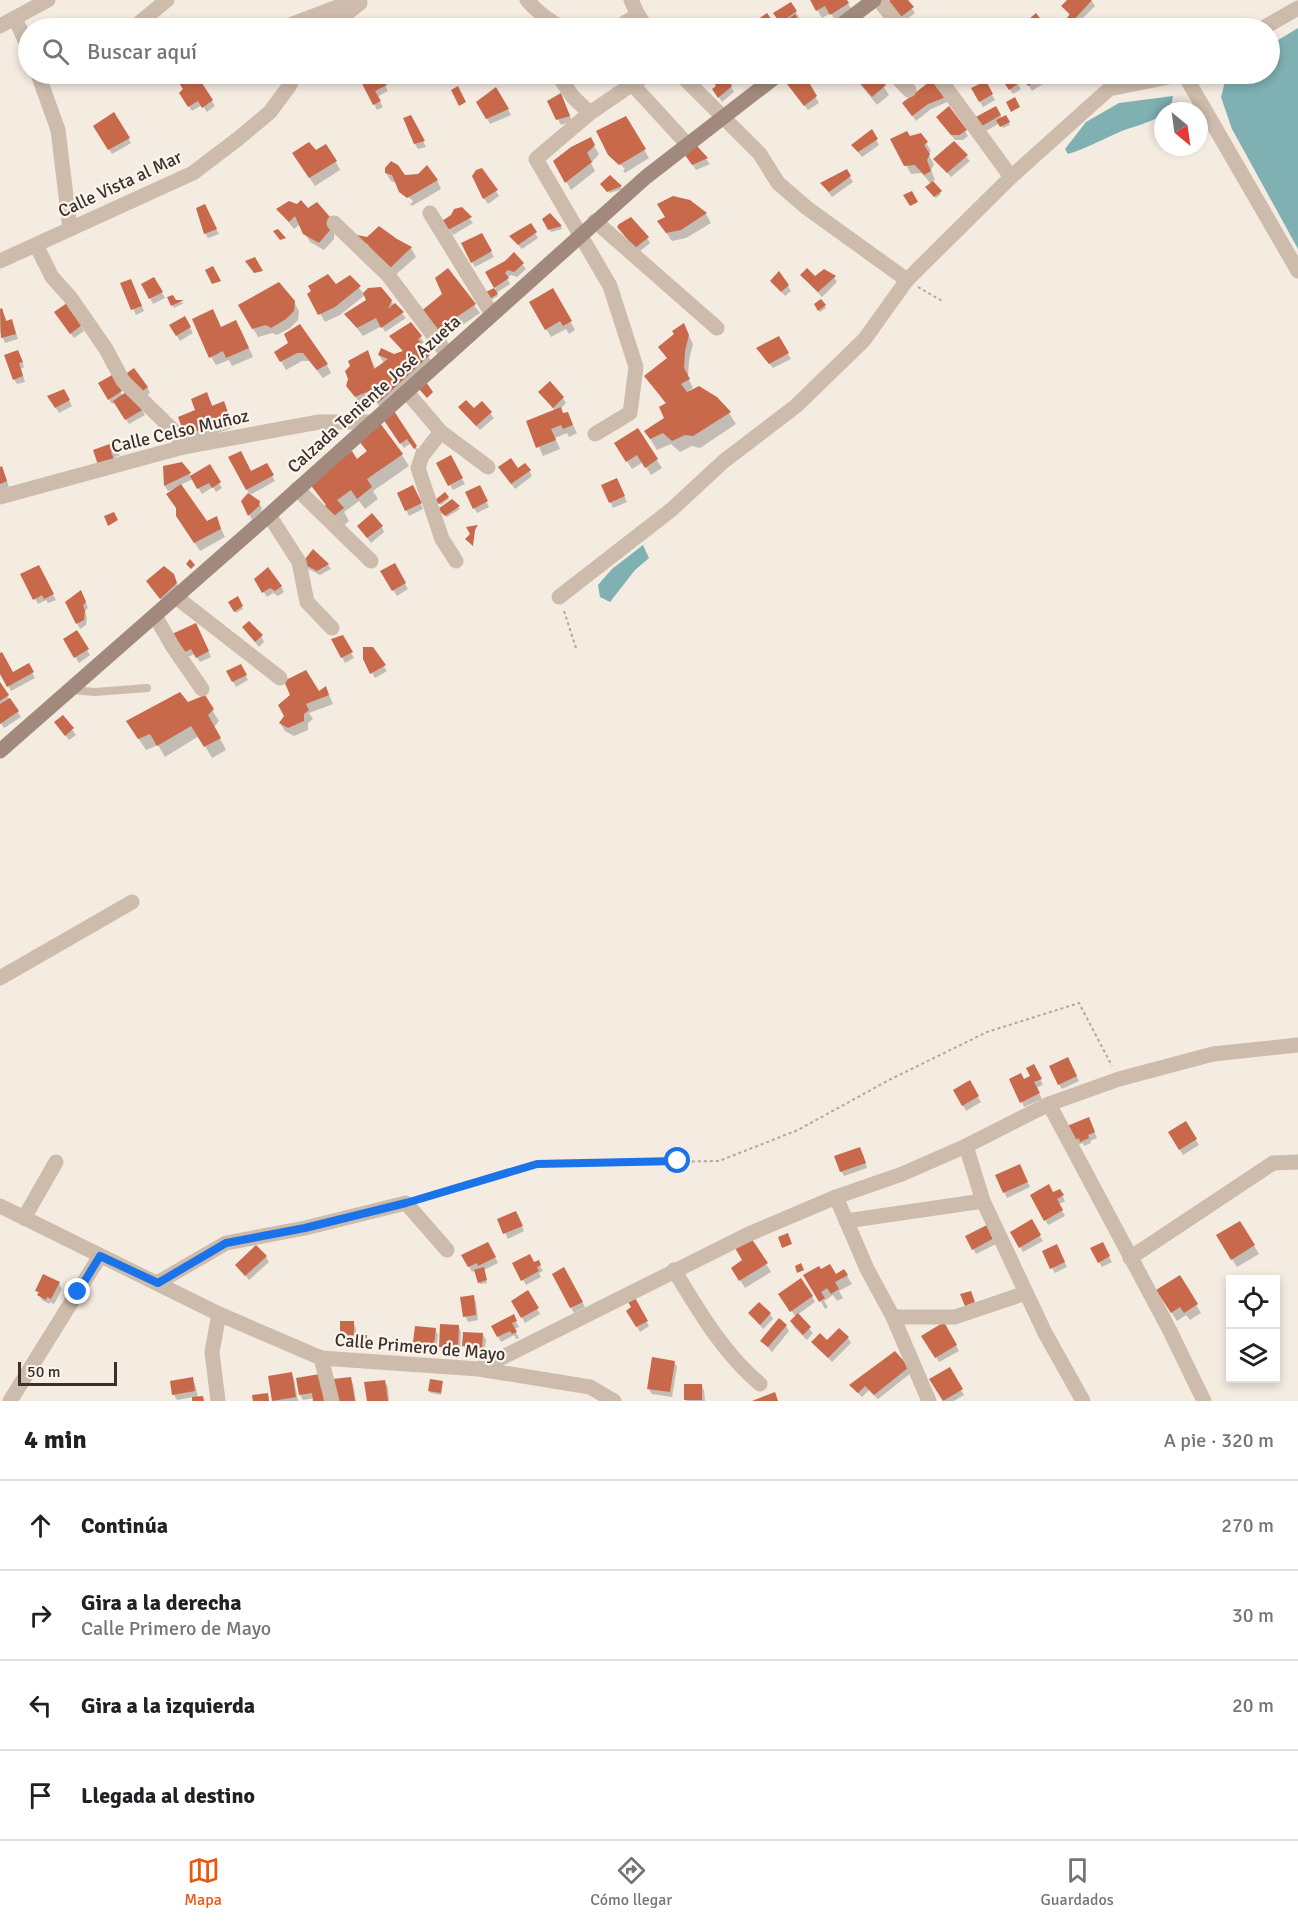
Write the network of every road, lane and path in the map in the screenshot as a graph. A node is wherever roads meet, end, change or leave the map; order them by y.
1 (48, 0) edge
2 (167, 0) edge
3 (356, 0) edge
4 (365, 0) edge
5 (527, 0) edge
6 (631, 0) edge
7 (874, 0) edge
8 (879, 0) edge
9 (1298, 8) edge
10 (638, 15) junction
11 (15, 18) junction
12 (145, 18) edge
13 (308, 18) edge
14 (342, 18) edge
15 (546, 18) edge
16 (633, 18) edge
17 (640, 18) edge
18 (859, 18) edge
19 (893, 18) edge
20 (1280, 18) edge
21 (18, 25) edge
22 (0, 26) edge
23 (42, 84) edge
24 (290, 84) edge
25 (564, 84) edge
26 (632, 84) joint
27 (691, 84) edge
28 (766, 84) edge
29 (903, 84) edge
30 (943, 84) edge
31 (1134, 84) edge
32 (1190, 84) edge
33 (909, 90) dead end
34 (590, 113) junction
35 (724, 116) junction
36 (687, 144) junction
37 (1011, 177) junction
38 (430, 213) dead end
39 (596, 220) junction
40 (334, 223) dead end
41 (70, 229) junction
42 (580, 236) junction
43 (36, 245) junction
44 (0, 261) edge
45 (1298, 271) edge
46 (907, 280) junction
47 (944, 302) dead end
48 (492, 315) junction
49 (717, 328) dead end
50 (448, 355) junction
51 (406, 391) junction
52 (372, 422) junction
53 (441, 432) junction
54 (595, 434) dead end
55 (183, 447) junction
56 (488, 467) dead end
57 (297, 489) junction
58 (0, 497) edge
59 (269, 515) junction
60 (370, 561) dead end
61 (456, 561) dead end
62 (176, 597) junction
63 (559, 597) joint
64 (155, 616) junction
65 (332, 628) dead end
66 (576, 648) dead end
67 (280, 678) dead end
68 (147, 688) dead end
69 (202, 689) dead end
70 (70, 690) junction
71 (0, 751) edge
72 (132, 902) dead end
73 (0, 978) edge
74 (1298, 1045) edge
75 (1119, 1079) junction
76 (1048, 1104) junction
77 (966, 1146) junction
78 (57, 1162) dead end
79 (1298, 1162) edge
80 (836, 1197) junction
81 (983, 1200) junction
82 (406, 1203) junction
83 (0, 1206) edge
84 (24, 1218) junction
85 (846, 1221) junction
86 (447, 1250) dead end
87 (100, 1256) junction
88 (1131, 1258) junction
89 (675, 1270) junction
90 (158, 1283) junction
91 (1026, 1293) junction
92 (219, 1314) junction
93 (893, 1317) junction
94 (321, 1358) junction
95 (479, 1369) junction
96 (760, 1384) dead end
97 (10, 1401) edge
98 (219, 1401) edge
99 (332, 1401) edge
100 (614, 1401) edge
101 (929, 1401) edge
102 (1083, 1401) edge
103 (1203, 1401) edge

1 - 11 street
2 - 12 street
3 - 13 street
4 - 14 street
5 - 15 street
6 - 10 street
7 - 18 main road
8 - 19 street
9 - 20 street
10 - 16 street
10 - 17 street
11 - 21 street
11 - 22 street
23 - 41 street
24 - 41 street, Calle Vista al Mar
25 - 34 street
26 - 34 street
26 - 36 street
27 - 35 street
28 - 35 main road, Calzada Teniente José Azueta
29 - 33 street
30 - 37 street
31 - 37 street
32 - 45 street
34 - 42 street
35 - 36 main road, Calzada Teniente José Azueta
35 - 46 street
36 - 39 main road, Calzada Teniente José Azueta
37 - 46 street
38 - 48 street
39 - 42 main road, Calzada Teniente José Azueta
39 - 49 street
40 - 50 street
41 - 43 street, Calle Vista al Mar
42 - 48 main road, Calzada Teniente José Azueta
42 - 54 street
43 - 44 street, Calle Vista al Mar
43 - 55 street
46 - 47 path
46 - 63 street
48 - 50 main road, Calzada Teniente José Azueta
50 - 51 main road, Calzada Teniente José Azueta
51 - 52 main road, Calzada Teniente José Azueta
51 - 53 street
52 - 55 street, Calle Celso Muñoz
52 - 57 main road, Calzada Teniente José Azueta
53 - 56 street
53 - 61 street
55 - 58 street, Calle Celso Muñoz
57 - 59 main road, Calzada Teniente José Azueta
57 - 60 street
59 - 62 main road, Calzada Teniente José Azueta
59 - 65 street
62 - 64 main road, Calzada Teniente José Azueta
62 - 67 street
63 - 66 path
64 - 69 street
64 - 70 main road, Calzada Teniente José Azueta
68 - 70 lane
70 - 71 main road, Calzada Teniente José Azueta
72 - 73 street
74 - 75 street
75 - 76 street
75 - 82 path
76 - 77 street
76 - 88 street
77 - 80 street
77 - 81 street
78 - 84 street
79 - 88 street
80 - 85 street
80 - 89 street
81 - 85 street
81 - 91 street
82 - 86 street
82 - 90 street
83 - 84 street, Calle Primero de Mayo
84 - 87 street, Calle Primero de Mayo
85 - 93 street
87 - 90 street, Calle Primero de Mayo
87 - 97 street
88 - 103 street
89 - 95 street
89 - 96 street
90 - 92 street, Calle Primero de Mayo
91 - 93 street
91 - 102 street
92 - 94 street, Calle Primero de Mayo
92 - 98 street
93 - 101 street
94 - 95 street, Calle Primero de Mayo
94 - 99 street
95 - 100 street, Calle Primero de Mayo

